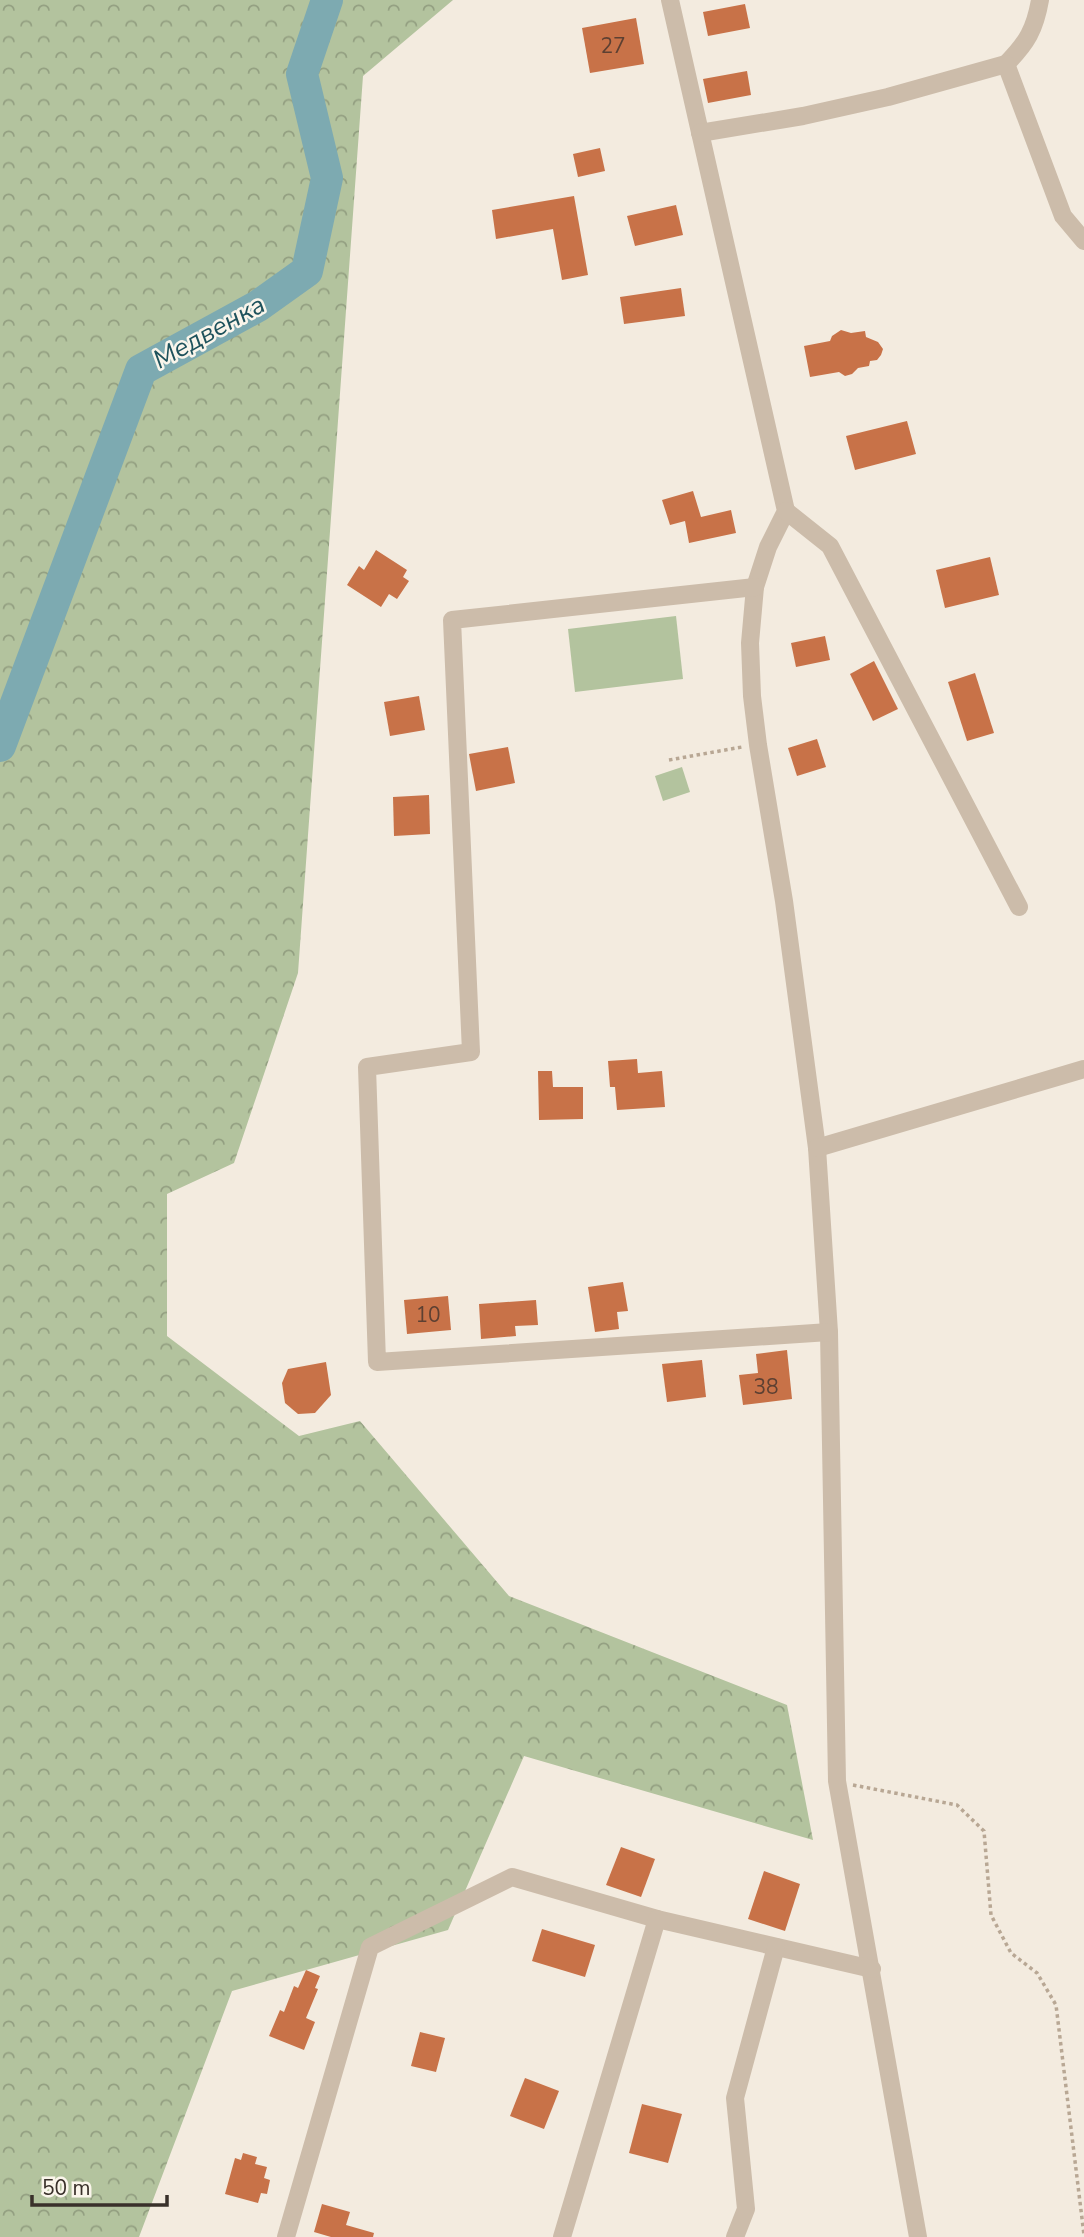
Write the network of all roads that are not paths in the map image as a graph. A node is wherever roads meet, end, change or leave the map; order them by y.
1 (670, 0) edge
2 (1040, 0) edge
3 (1006, 64) junction
4 (699, 133) junction
5 (1083, 238) edge
6 (786, 511) junction
7 (755, 587) junction
8 (1018, 907) dead end
9 (1084, 1069) edge
10 (817, 1148) junction
11 (829, 1332) junction
12 (656, 1919) junction
13 (776, 1947) junction
14 (872, 1969) junction
15 (286, 2237) edge
16 (562, 2237) edge
17 (735, 2237) edge
18 (918, 2237) edge

1 - 4 street
2 - 3 street
3 - 4 street
3 - 5 street
4 - 6 street
6 - 7 street
6 - 8 street
7 - 10 street
7 - 11 street
9 - 10 street
10 - 11 street
11 - 14 street
12 - 13 street
12 - 15 street
12 - 16 street
13 - 14 street
13 - 17 street
14 - 18 street

